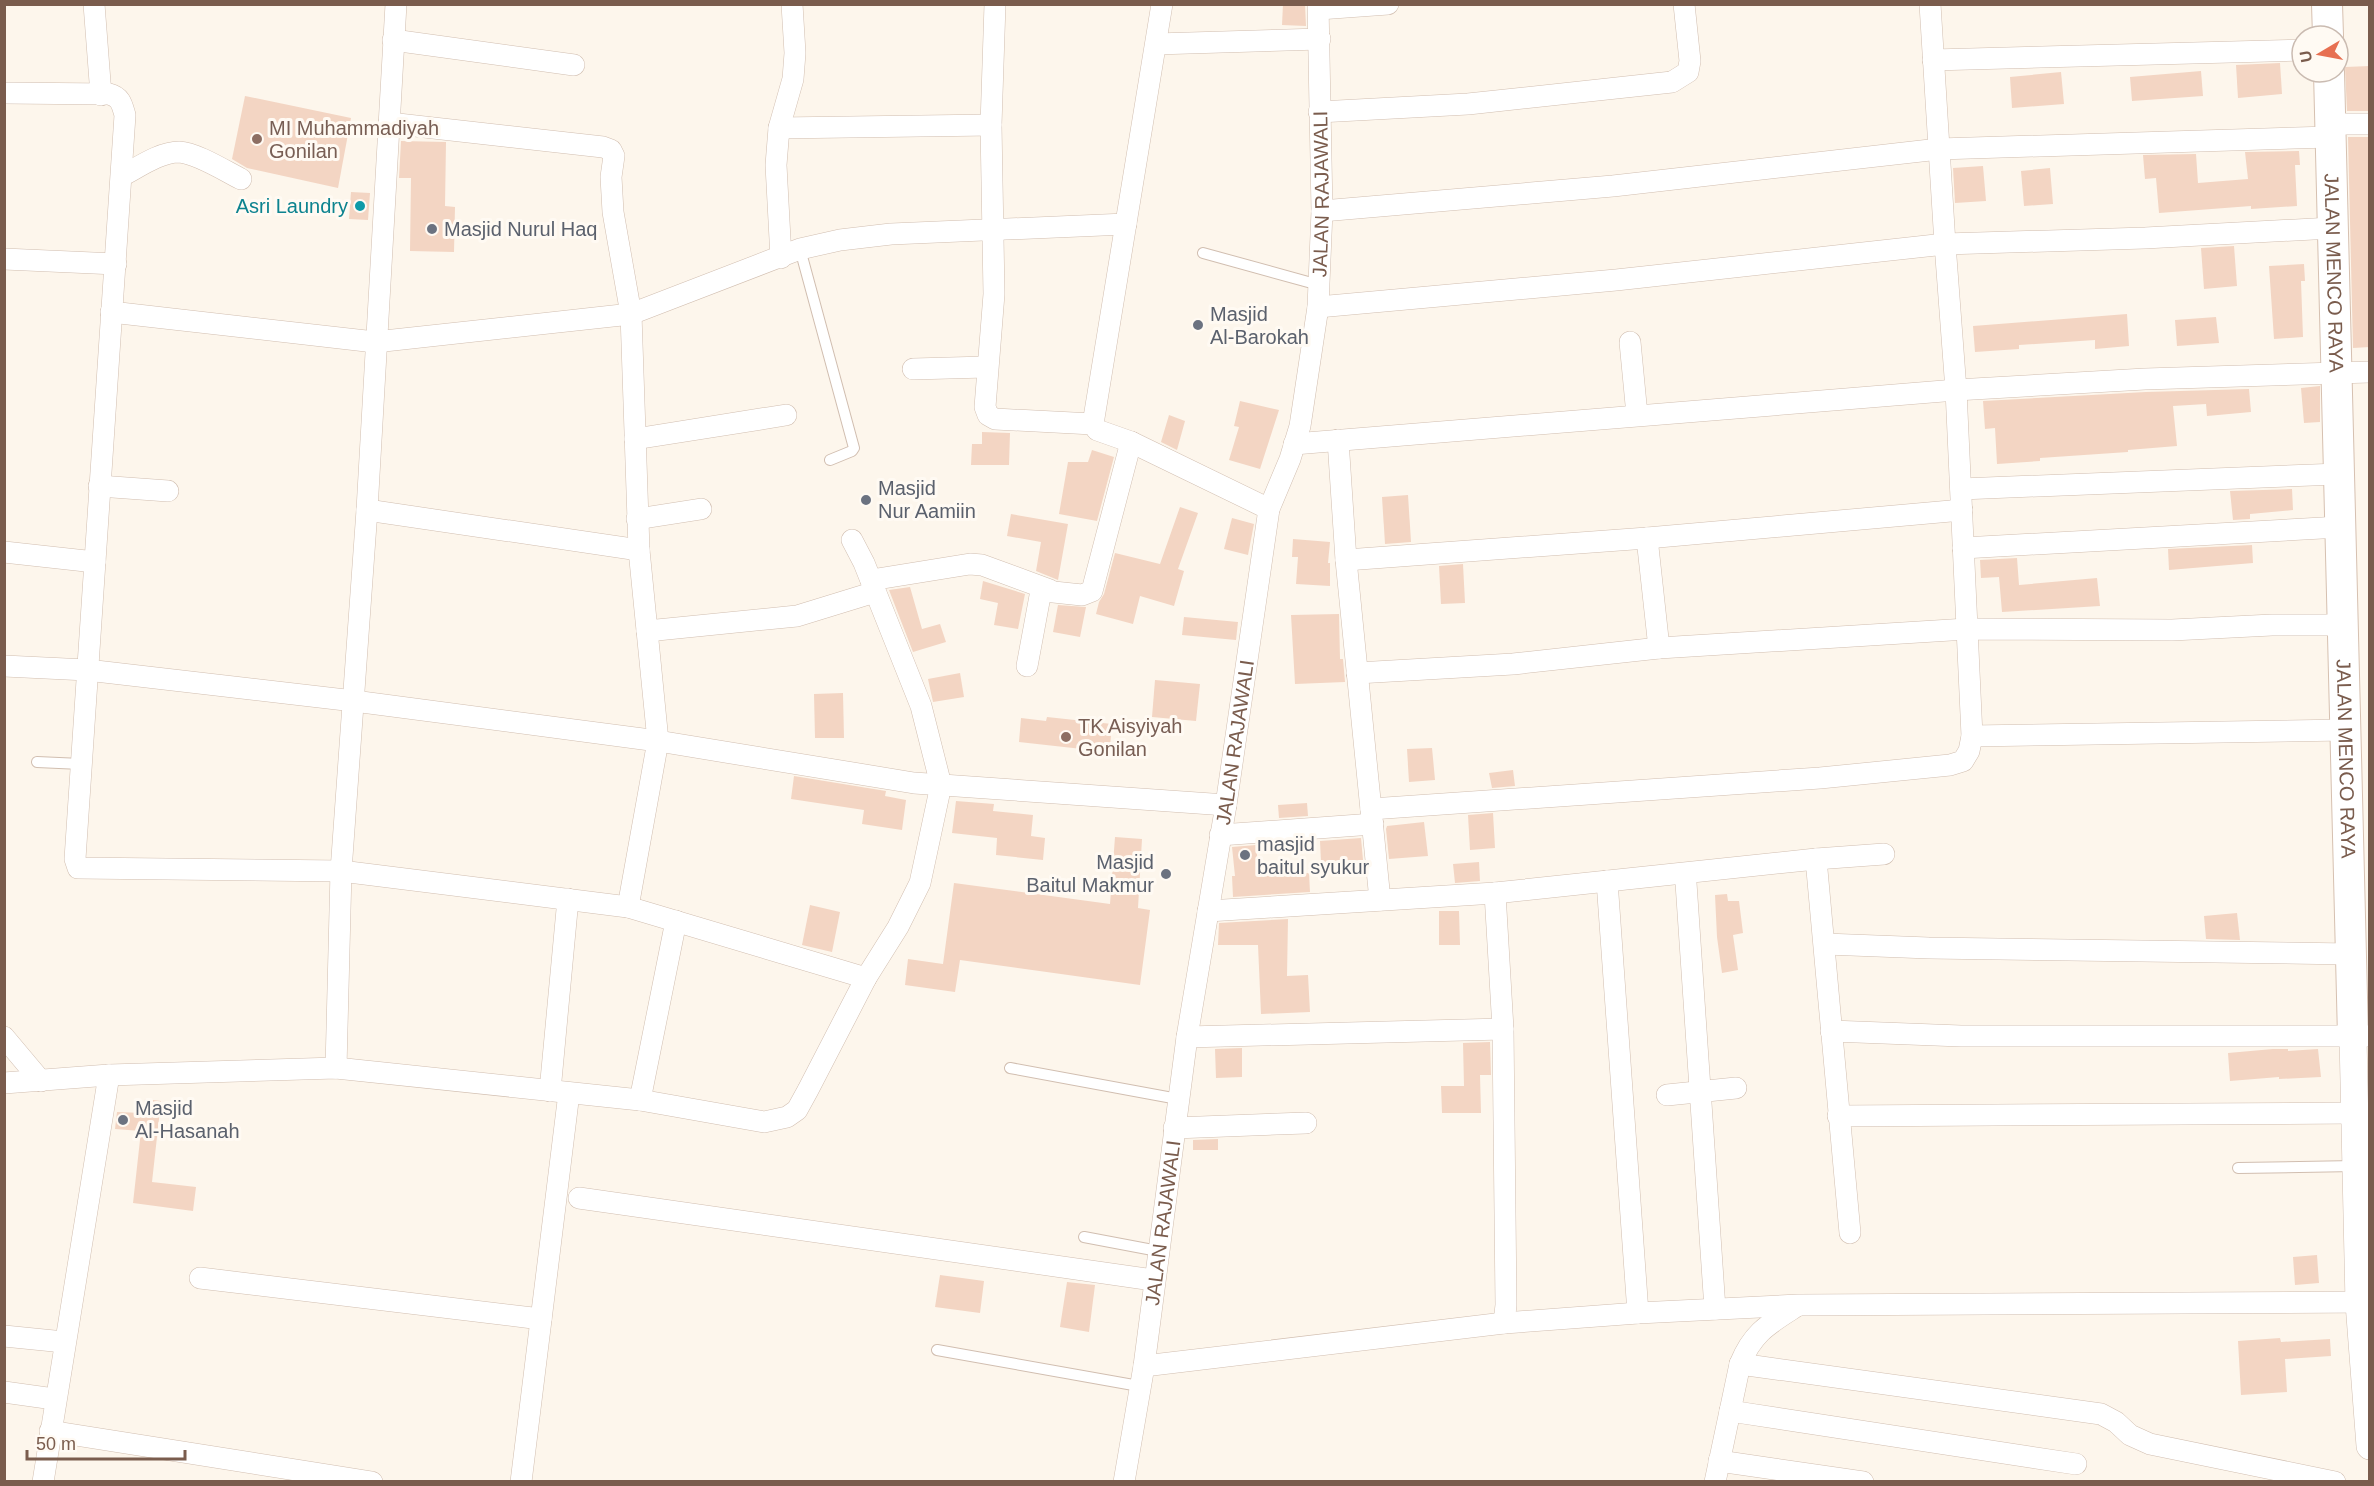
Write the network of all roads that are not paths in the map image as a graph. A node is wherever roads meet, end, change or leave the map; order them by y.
1 (93, 4) edge
2 (396, 4) edge
3 (792, 4) edge
4 (994, 4) edge
5 (1162, 4) edge
6 (1388, 4) edge
7 (1684, 4) edge
8 (1930, 4) edge
9 (2327, 4) edge
10 (1318, 7) edge
11 (2328, 24) edge
12 (1320, 39) junction
13 (393, 40) junction
14 (1156, 44) junction
15 (2290, 50) edge
16 (1933, 60) junction
17 (574, 65) dead end
18 (2329, 84) edge
19 (100, 86) junction
20 (4, 93) edge
21 (1319, 112) junction
22 (389, 123) junction
23 (2370, 124) edge
24 (991, 125) junction
25 (779, 128) junction
26 (2330, 131) junction
27 (1939, 149) junction
28 (122, 176) junction
29 (241, 179) dead end
30 (1322, 211) junction
31 (1126, 224) junction
32 (993, 228) junction
33 (2332, 228) junction
34 (1945, 244) junction
35 (800, 249) junction
36 (1203, 253) dead end
37 (781, 258) junction
38 (4, 259) edge
39 (116, 264) junction
40 (1319, 285) junction
41 (1318, 307) junction
42 (111, 312) junction
43 (631, 314) junction
44 (375, 342) junction
45 (1630, 342) dead end
46 (986, 367) junction
47 (913, 369) dead end
48 (2370, 372) edge
49 (2336, 373) junction
50 (1956, 390) junction
51 (786, 415) dead end
52 (1637, 415) junction
53 (1093, 424) junction
54 (634, 439) junction
55 (1338, 440) junction
56 (1131, 442) junction
57 (1294, 444) junction
58 (830, 460) dead end
59 (2339, 474) junction
60 (99, 486) junction
61 (168, 491) dead end
62 (1961, 500) junction
63 (701, 509) dead end
64 (1269, 509) junction
65 (367, 510) junction
66 (637, 519) junction
67 (2340, 527) junction
68 (1647, 538) junction
69 (852, 540) dead end
70 (1963, 548) junction
71 (639, 550) junction
72 (4, 552) edge
73 (1346, 560) junction
74 (94, 562) junction
75 (873, 586) junction
76 (1050, 590) junction
77 (2342, 626) junction
78 (1967, 629) junction
79 (647, 631) junction
80 (1659, 648) junction
81 (4, 666) edge
82 (1028, 666) dead end
83 (87, 670) junction
84 (1357, 673) junction
85 (354, 701) junction
86 (2345, 729) junction
87 (1972, 736) junction
88 (658, 741) junction
89 (38, 762) dead end
90 (81, 764) junction
91 (941, 784) junction
92 (1226, 805) junction
93 (1372, 817) junction
94 (1220, 835) junction
95 (1884, 854) dead end
96 (1816, 859) junction
97 (341, 871) junction
98 (1607, 881) junction
99 (1686, 883) dead end
100 (1495, 893) junction
101 (568, 899) junction
102 (1380, 900) junction
103 (628, 907) junction
104 (1208, 911) junction
105 (676, 921) junction
106 (1825, 944) junction
107 (2350, 954) junction
108 (866, 978) junction
109 (1503, 1029) junction
110 (1831, 1031) junction
111 (1187, 1036) junction
112 (2361, 1036) edge
113 (4, 1037) edge
114 (336, 1068) junction
115 (1010, 1068) dead end
116 (109, 1075) junction
117 (41, 1081) junction
118 (4, 1083) edge
119 (1736, 1088) dead end
120 (1702, 1091) junction
121 (560, 1092) junction
122 (1667, 1095) dead end
123 (1178, 1099) junction
124 (640, 1101) junction
125 (2354, 1113) junction
126 (1838, 1116) junction
127 (1306, 1123) dead end
128 (1174, 1128) junction
129 (2356, 1166) junction
130 (2238, 1168) dead end
131 (579, 1198) dead end
132 (1850, 1233) dead end
133 (1084, 1237) dead end
134 (1158, 1251) junction
135 (200, 1278) dead end
136 (1154, 1280) junction
137 (2364, 1303) edge
138 (1798, 1305) junction
139 (1724, 1308) junction
140 (1638, 1313) junction
141 (541, 1319) junction
142 (1504, 1323) junction
143 (4, 1336) edge
144 (64, 1342) junction
145 (937, 1350) dead end
146 (1744, 1355) junction
147 (1141, 1376) junction
148 (4, 1392) edge
149 (54, 1399) junction
150 (1730, 1411) junction
151 (50, 1431) junction
152 (2370, 1446) edge
153 (1719, 1461) junction
154 (2076, 1464) dead end
155 (43, 1482) edge
156 (372, 1482) edge
157 (521, 1482) edge
158 (1124, 1482) edge
159 (1715, 1482) edge
160 (1863, 1482) edge
161 (2334, 1482) edge

1 - 19 street
2 - 13 street
3 - 25 street
4 - 24 street
5 - 14 street
6 - 10 street
7 - 21 street
8 - 16 street
9 - 11 main road
10 - 12 street, JALAN RAJAWALI
12 - 14 street
12 - 21 street, JALAN RAJAWALI
13 - 17 street
13 - 22 street
14 - 31 street
15 - 16 street
16 - 27 street
18 - 26 main road, JALAN MENCO RAYA
19 - 20 street
19 - 28 street
21 - 30 street, JALAN RAJAWALI
22 - 43 street
22 - 44 street
23 - 26 street
24 - 25 street
24 - 32 street
25 - 37 street
26 - 27 street
26 - 33 main road, JALAN MENCO RAYA
27 - 30 street
27 - 34 street
28 - 29 street
28 - 39 street
30 - 40 street, JALAN RAJAWALI
31 - 32 street
31 - 53 street
32 - 35 street
32 - 46 street
33 - 34 street
33 - 49 main road, JALAN MENCO RAYA
34 - 41 street
34 - 50 street
35 - 37 street
35 - 58 lane
36 - 40 lane
37 - 43 street
38 - 39 street
39 - 42 street
40 - 41 street, JALAN RAJAWALI
41 - 57 street, JALAN RAJAWALI
42 - 44 street
42 - 60 street
43 - 44 street
43 - 54 street
44 - 65 street
45 - 52 street
46 - 47 street
46 - 53 street
48 - 49 street
49 - 50 street
49 - 59 main road, JALAN MENCO RAYA
50 - 52 street
50 - 62 street
51 - 54 street
52 - 55 street
53 - 56 street
54 - 66 street
55 - 57 street
55 - 73 street
56 - 64 street
56 - 76 street
57 - 64 street, JALAN RAJAWALI
59 - 62 street
59 - 67 main road, JALAN MENCO RAYA
60 - 61 street
60 - 74 street
62 - 68 street
62 - 70 street
63 - 66 street
64 - 92 street, JALAN RAJAWALI
65 - 71 street
65 - 85 street
66 - 71 street
67 - 70 street
67 - 77 main road, JALAN MENCO RAYA
68 - 73 street
68 - 80 street
69 - 75 street
70 - 78 street
71 - 79 street
72 - 74 street
73 - 84 street
74 - 83 street
75 - 76 street
75 - 79 street
75 - 91 street
76 - 82 street
77 - 78 street
77 - 86 main road, JALAN MENCO RAYA
78 - 80 street
78 - 87 street
79 - 88 street
80 - 84 street
81 - 83 street
83 - 85 street
83 - 90 street
84 - 93 street
85 - 88 street
85 - 97 street
86 - 87 street
86 - 107 main road, JALAN MENCO RAYA
87 - 93 street
88 - 91 street
88 - 103 street
89 - 90 lane
90 - 97 street
91 - 92 street
91 - 108 street
92 - 94 street, JALAN RAJAWALI
93 - 94 street
93 - 102 street
94 - 104 street, JALAN RAJAWALI
95 - 96 street
96 - 98 street
96 - 106 street
97 - 101 street
97 - 114 street
98 - 100 street
98 - 140 street
99 - 120 street
100 - 102 street
100 - 109 street
101 - 103 street
101 - 121 street
102 - 104 street
103 - 105 street
104 - 111 street, JALAN RAJAWALI
105 - 108 street
105 - 124 street
106 - 107 street
106 - 110 street
107 - 112 main road, JALAN MENCO RAYA
108 - 124 street
109 - 111 street
109 - 142 street
110 - 112 street
110 - 126 street
111 - 123 street, JALAN RAJAWALI
112 - 125 street, JALAN MENCO RAYA
113 - 117 street
114 - 116 street
114 - 121 street
115 - 123 lane
116 - 117 street
116 - 144 street
117 - 118 street
119 - 120 street
120 - 122 street
120 - 139 street
121 - 124 street
121 - 141 street
123 - 128 street, JALAN RAJAWALI
125 - 126 street
125 - 129 street, JALAN MENCO RAYA
126 - 132 street
127 - 128 street
128 - 134 street, JALAN RAJAWALI
129 - 130 lane
129 - 137 street, JALAN MENCO RAYA
131 - 136 street
133 - 134 lane
134 - 136 street, JALAN RAJAWALI
135 - 141 street
136 - 147 street, JALAN RAJAWALI
137 - 138 street
137 - 152 street, JALAN MENCO RAYA
138 - 139 street
138 - 146 street
139 - 140 street
139 - 146 street
140 - 142 street
141 - 157 street
142 - 147 street
143 - 144 street
144 - 149 street
145 - 147 lane
146 - 150 street
146 - 161 street
147 - 158 street, JALAN RAJAWALI
148 - 149 street
149 - 151 street
150 - 153 street
150 - 154 street
151 - 155 street
151 - 156 street
153 - 159 street
153 - 160 street

